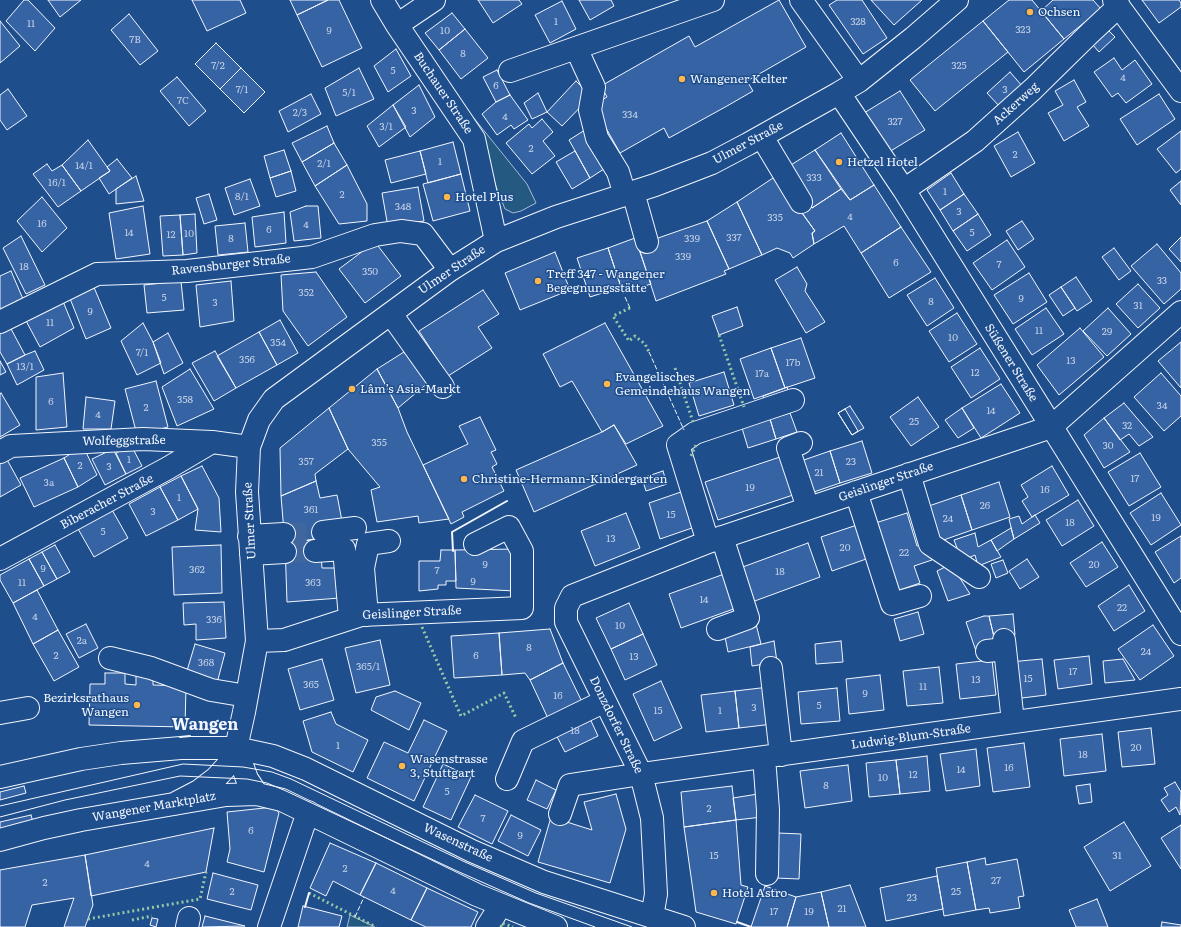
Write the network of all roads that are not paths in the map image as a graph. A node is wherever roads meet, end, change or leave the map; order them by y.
1 (382, 0) edge
2 (434, 0) edge
3 (713, 0) edge
4 (802, 0) edge
5 (957, 0) edge
6 (1117, 3) edge
7 (397, 25) junction
8 (576, 48) junction
9 (510, 72) dead end
10 (859, 80) junction
11 (1181, 91) edge
12 (839, 94) junction
13 (762, 137) junction
14 (904, 190) junction
15 (629, 193) junction
16 (801, 202) dead end
17 (496, 241) junction
18 (647, 242) dead end
19 (450, 270) junction
20 (1181, 312) edge
21 (391, 314) junction
22 (0, 322) edge
23 (443, 387) dead end
24 (793, 400) dead end
25 (1050, 427) junction
26 (212, 442) junction
27 (801, 443) dead end
28 (249, 447) junction
29 (0, 452) edge
30 (909, 474) junction
31 (856, 492) junction
32 (808, 508) junction
33 (355, 528) dead end
34 (715, 539) junction
35 (389, 541) dead end
36 (284, 543) tunnel mouth
37 (475, 544) dead end
38 (250, 545) junction
39 (0, 559) edge
40 (979, 577) dead end
41 (920, 596) dead end
42 (566, 608) joint
43 (358, 616) junction
44 (718, 629) dead end
45 (1181, 634) edge
46 (257, 641) junction
47 (999, 647) dead end
48 (110, 658) dead end
49 (771, 668) dead end
50 (247, 696) junction
51 (1181, 699) edge
52 (605, 701) junction
53 (28, 708) dead end
54 (0, 713) edge
55 (1013, 722) junction
56 (236, 748) junction
57 (772, 756) junction
58 (641, 774) junction
59 (0, 777) edge
60 (507, 779) dead end
61 (258, 794) junction
62 (174, 804) junction
63 (308, 812) junction
64 (560, 814) dead end
65 (0, 840) edge
66 (767, 874) dead end
67 (501, 905) junction
68 (652, 917) junction
69 (269, 927) edge
70 (486, 927) edge
71 (556, 927) edge
72 (684, 927) edge

1 - 7 street, Buchauer Straße
2 - 7 street
3 - 8 street
4 - 10 street
5 - 10 street, Ulmer Straße
6 - 11 street
6 - 14 street, Ackerweg
7 - 17 street, Buchauer Straße
8 - 9 street
8 - 15 street
10 - 12 street, Ulmer Straße
12 - 13 street, Ulmer Straße
12 - 14 street, Süßener Straße
13 - 15 street, Ulmer Straße
13 - 16 street
14 - 25 street, Süßener Straße
15 - 17 street, Ulmer Straße
15 - 18 street
17 - 19 street, Ulmer Straße
19 - 21 street, Ulmer Straße
19 - 22 street, Ravensburger Straße
20 - 25 street, Geislinger Straße
21 - 23 street
21 - 28 street, Ulmer Straße
24 - 34 street
25 - 30 street, Geislinger Straße
25 - 45 street, Süßener Straße
26 - 28 street, Wolfeggstraße
26 - 29 street, Wolfeggstraße
26 - 39 street, Biberacher Straße
27 - 32 street
28 - 38 street, Ulmer Straße
30 - 31 street, Geislinger Straße
30 - 40 street
31 - 32 street, Geislinger Straße
31 - 41 street
32 - 34 street, Geislinger Straße
33 - 43 street
34 - 42 street, Geislinger Straße
34 - 44 street
35 - 43 street
36 - 38 street
37 - 43 street, Geislinger Straße
38 - 46 street, Ulmer Straße
42 - 52 street, Donzdorfer Straße
43 - 46 street, Geislinger Straße
46 - 50 street, Ulmer Straße
47 - 55 street
48 - 50 street
49 - 57 street
50 - 56 street, Ulmer Straße
51 - 55 street, Ludwig-Blum-Straße
52 - 58 street, Donzdorfer Straße
52 - 60 street
53 - 54 street
55 - 57 street, Ludwig-Blum-Straße
56 - 59 street
56 - 61 street
56 - 62 street, Ulmer Straße
56 - 68 street, Wasenstraße
57 - 58 street, Ludwig-Blum-Straße
57 - 66 street
58 - 64 street, Ludwig-Blum-Straße
58 - 68 street, Donzdorfer Straße
61 - 62 street, Wangener Marktplatz
61 - 63 street, Wangener Marktplatz
62 - 65 street, Wangener Marktplatz
63 - 67 street
63 - 69 street
67 - 70 street
67 - 71 street
68 - 72 street, Wasenstraße

